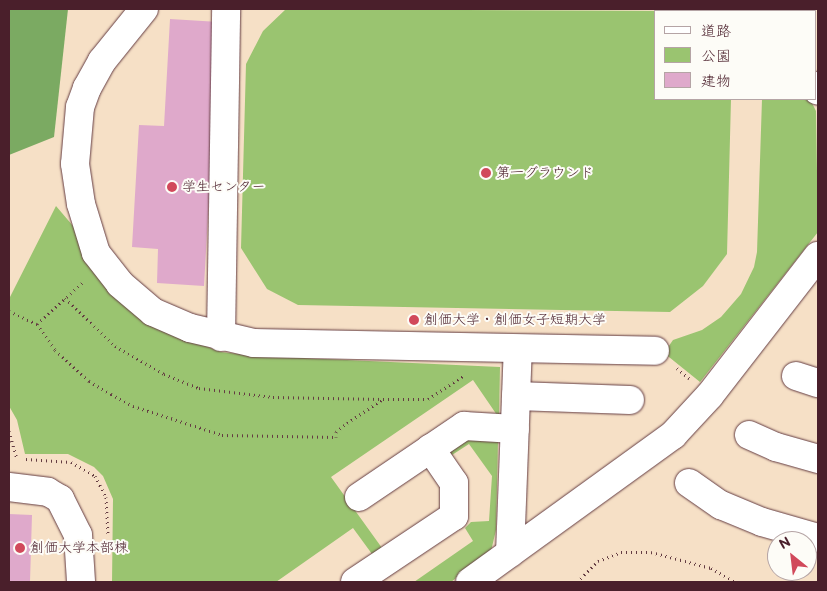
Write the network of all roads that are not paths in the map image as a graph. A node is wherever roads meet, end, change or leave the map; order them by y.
1 (144, 9) edge
2 (226, 9) edge
3 (818, 256) edge
4 (221, 337) junction
5 (518, 349) junction
6 (655, 351) road end
7 (516, 396) junction
8 (630, 400) dead end
9 (515, 429) junction
10 (749, 435) dead end
11 (430, 448) junction
12 (818, 458) edge
13 (689, 483) dead end
14 (9, 487) edge
15 (359, 497) dead end
16 (818, 538) edge
17 (510, 553) junction
18 (81, 582) edge
19 (355, 582) edge
20 (470, 582) edge

1 - 4 lane
2 - 4 lane
3 - 17 lane
4 - 5 lane
5 - 6 lane
5 - 7 lane
7 - 8 lane
7 - 9 lane
9 - 11 lane
9 - 17 lane
10 - 12 lane
11 - 15 lane
11 - 19 lane
13 - 16 lane
14 - 18 lane
17 - 20 lane

